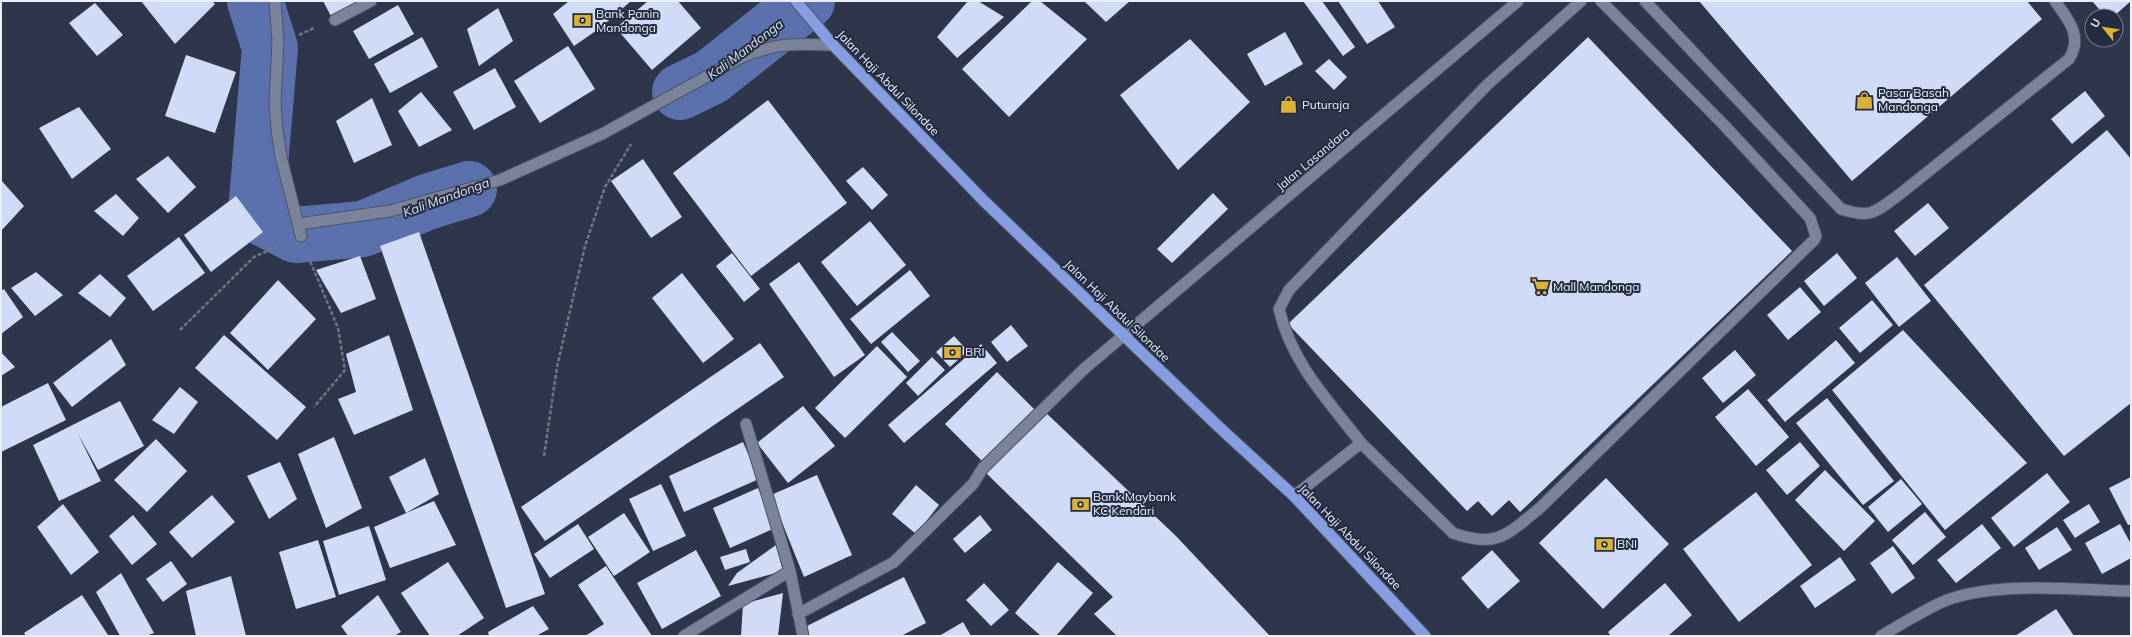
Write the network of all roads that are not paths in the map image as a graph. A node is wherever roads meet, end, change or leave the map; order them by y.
1 (275, 1) edge
2 (371, 1) edge
3 (796, 1) edge
4 (1518, 1) edge
5 (1581, 1) edge
6 (1601, 1) edge
7 (1645, 1) edge
8 (2055, 1) edge
9 (335, 20) dead end
10 (832, 45) junction
11 (298, 224) junction
12 (301, 236) road end
13 (1124, 336) junction
14 (746, 424) dead end
15 (1361, 443) junction
16 (1294, 496) junction
17 (790, 571) junction
18 (2131, 591) edge
19 (798, 614) junction
20 (684, 636) edge
21 (803, 636) edge
22 (1425, 636) edge
23 (1881, 636) edge

1 - 11 street
2 - 9 street
3 - 10 highway, Jalan Haji Abdul Silondae
4 - 13 street, Jalan Lasandara
5 - 15 street
6 - 15 street
7 - 8 street
10 - 11 street
10 - 13 highway, Jalan Haji Abdul Silondae
11 - 12 street
13 - 16 highway, Jalan Haji Abdul Silondae
13 - 19 street, Jalan Lasandara
14 - 17 street
15 - 16 street
16 - 22 highway, Jalan Haji Abdul Silondae
17 - 19 street
17 - 20 street
18 - 23 street
19 - 21 street

